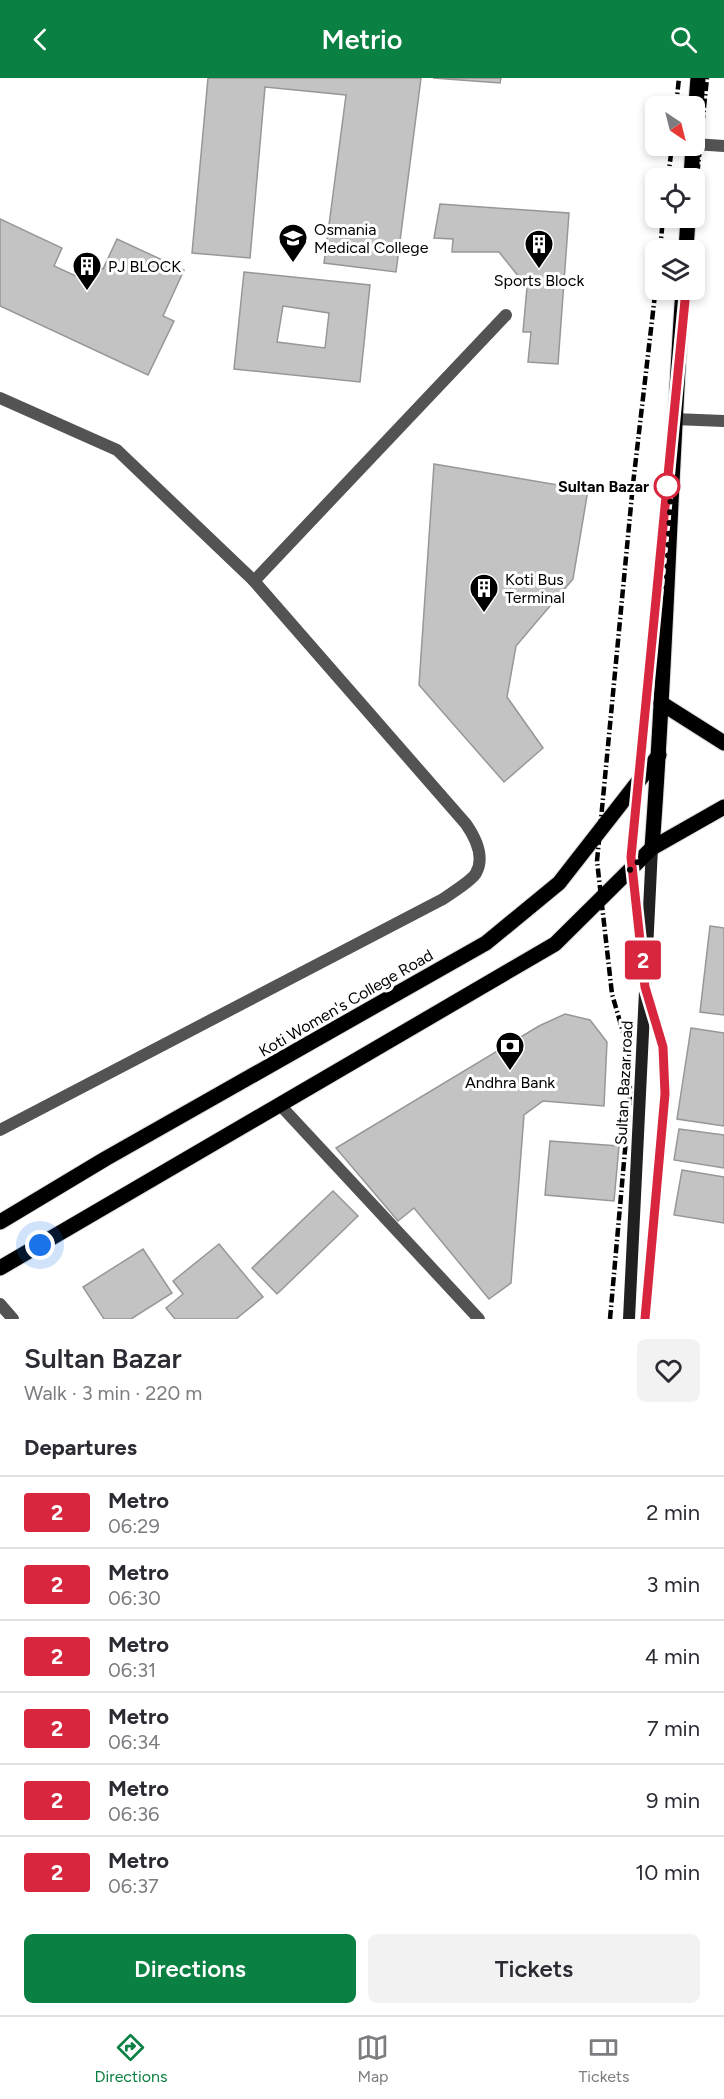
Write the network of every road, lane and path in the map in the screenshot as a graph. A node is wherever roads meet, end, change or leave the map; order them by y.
1 (698, 78) edge
2 (697, 96) edge
3 (705, 145) edge
4 (724, 146) edge
5 (682, 300) edge
6 (507, 315) dead end
7 (0, 398) edge
8 (674, 419) junction
9 (724, 420) edge
10 (254, 581) junction
11 (661, 703) junction
12 (724, 743) edge
13 (659, 755) junction
14 (724, 807) edge
15 (652, 848) junction
16 (280, 1105) junction
17 (0, 1130) edge
18 (0, 1222) edge
19 (0, 1268) edge
20 (0, 1304) edge
21 (13, 1319) edge
22 (479, 1319) edge
23 (628, 1319) edge

1 - 2 main road
3 - 4 street
5 - 8 main road
6 - 10 street
7 - 10 street
8 - 9 street
8 - 11 main road
10 - 17 street
11 - 12 main road
11 - 13 main road
13 - 15 main road
13 - 18 main road, Koti Women's College Road
14 - 15 main road
15 - 16 main road
15 - 23 main road, Sultan Bazar road
16 - 19 main road
16 - 22 street
20 - 21 street

